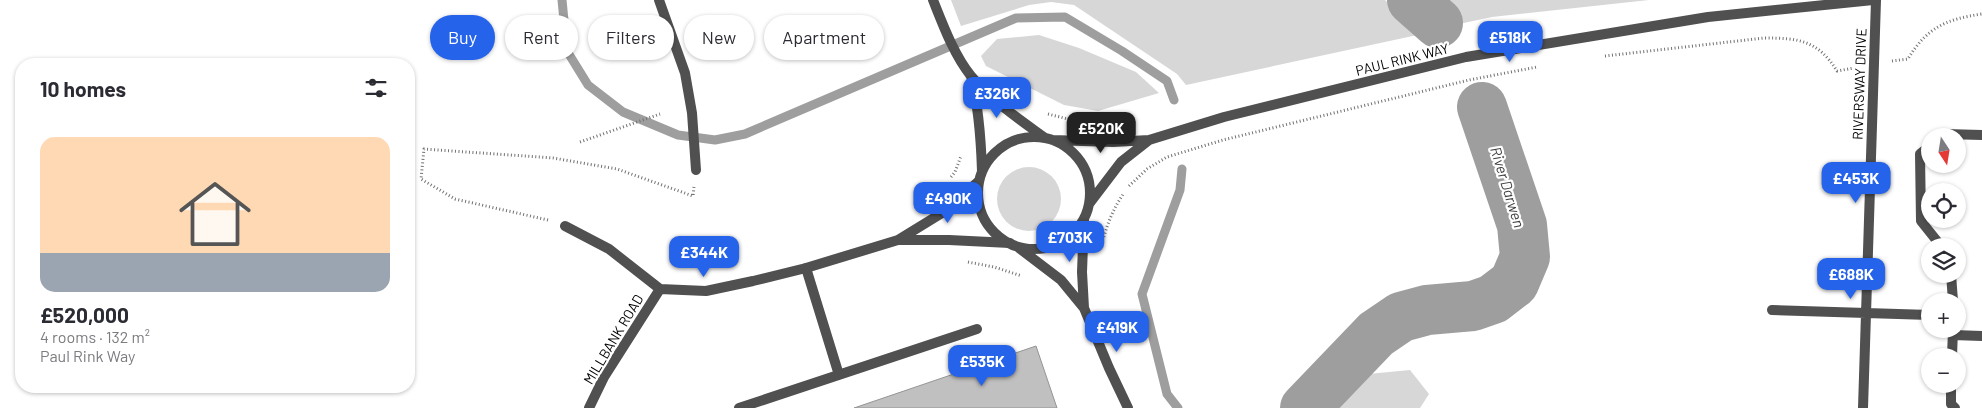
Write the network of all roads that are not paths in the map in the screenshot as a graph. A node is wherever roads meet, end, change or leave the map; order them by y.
1 (659, 0) edge
2 (933, 0) edge
3 (1874, 0) edge
4 (970, 75) junction
5 (1966, 135) edge
6 (1982, 135) edge
7 (1049, 139) junction
8 (1149, 140) junction
9 (1921, 153) edge
10 (696, 170) road end
11 (980, 176) junction
12 (1088, 205) junction
13 (1084, 218) junction
14 (565, 226) road end
15 (1935, 238) edge
16 (898, 240) junction
17 (1014, 245) junction
18 (806, 268) junction
19 (660, 289) junction
20 (1084, 308) junction
21 (1772, 310) dead end
22 (1865, 313) junction
23 (1921, 315) edge
24 (977, 329) dead end
25 (1966, 334) edge
26 (1982, 336) edge
27 (839, 375) junction
28 (1952, 393) edge
29 (589, 408) edge
30 (739, 408) edge
31 (1128, 408) edge
32 (1863, 408) edge
33 (1955, 408) edge

1 - 10 street
2 - 4 street
3 - 8 street, PAUL RINK WAY
3 - 22 street, RIVERSWAY DRIVE
4 - 7 street
4 - 11 street
5 - 6 street
7 - 8 street, PAUL RINK WAY
7 - 11 street
7 - 12 street
8 - 12 street, PAUL RINK WAY
9 - 15 street
11 - 16 street, MILLBANK ROAD
11 - 17 street
12 - 13 street
13 - 17 street
13 - 20 street
14 - 19 street
16 - 17 street, MILLBANK ROAD
16 - 18 street, MILLBANK ROAD
17 - 20 street
18 - 19 street, MILLBANK ROAD
18 - 27 street
19 - 29 street, MILLBANK ROAD
20 - 31 street
21 - 22 street
22 - 23 street
22 - 32 street, RIVERSWAY DRIVE
24 - 27 street
25 - 26 street
27 - 30 street
28 - 33 street

